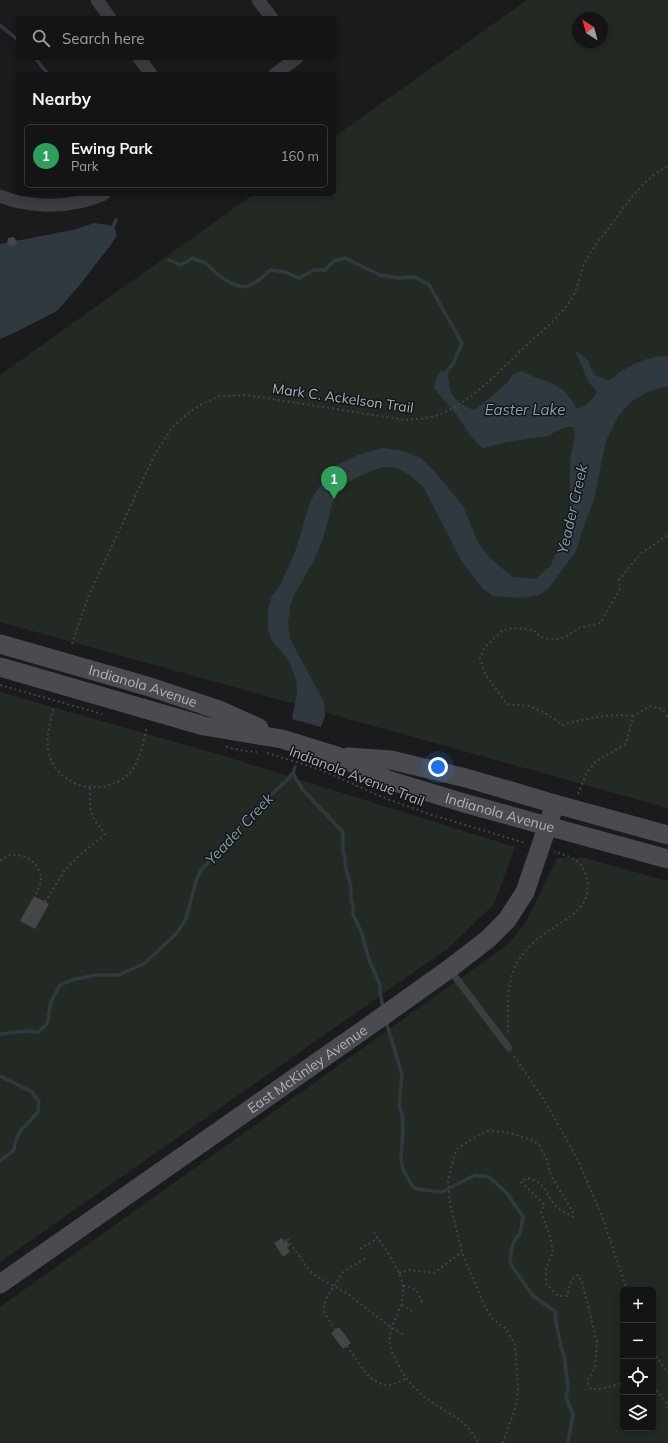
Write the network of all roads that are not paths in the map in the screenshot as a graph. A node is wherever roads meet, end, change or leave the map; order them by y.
1 (97, 0) edge
2 (258, 0) edge
3 (109, 16) edge
4 (270, 16) edge
5 (140, 60) edge
6 (294, 60) edge
7 (150, 72) edge
8 (278, 72) edge
9 (0, 196) edge
10 (98, 196) edge
11 (0, 644) edge
12 (0, 667) edge
13 (282, 739) junction
14 (337, 756) junction
15 (554, 804) junction
16 (548, 826) junction
17 (668, 835) edge
18 (668, 859) edge
19 (449, 969) junction
20 (509, 1048) road end
21 (0, 1284) edge

1 - 3 street
2 - 4 street
5 - 7 street
6 - 8 street
9 - 10 street
11 - 13 main road, Indianola Avenue
12 - 13 main road, Indianola Avenue
13 - 14 main road, Indianola Avenue
14 - 15 main road, Indianola Avenue
14 - 16 main road, Indianola Avenue
15 - 16 main road, East McKinley Avenue
15 - 17 main road, Indianola Avenue
16 - 18 main road, Indianola Avenue
16 - 19 main road, East McKinley Avenue
19 - 20 lane
19 - 21 main road, East McKinley Avenue

